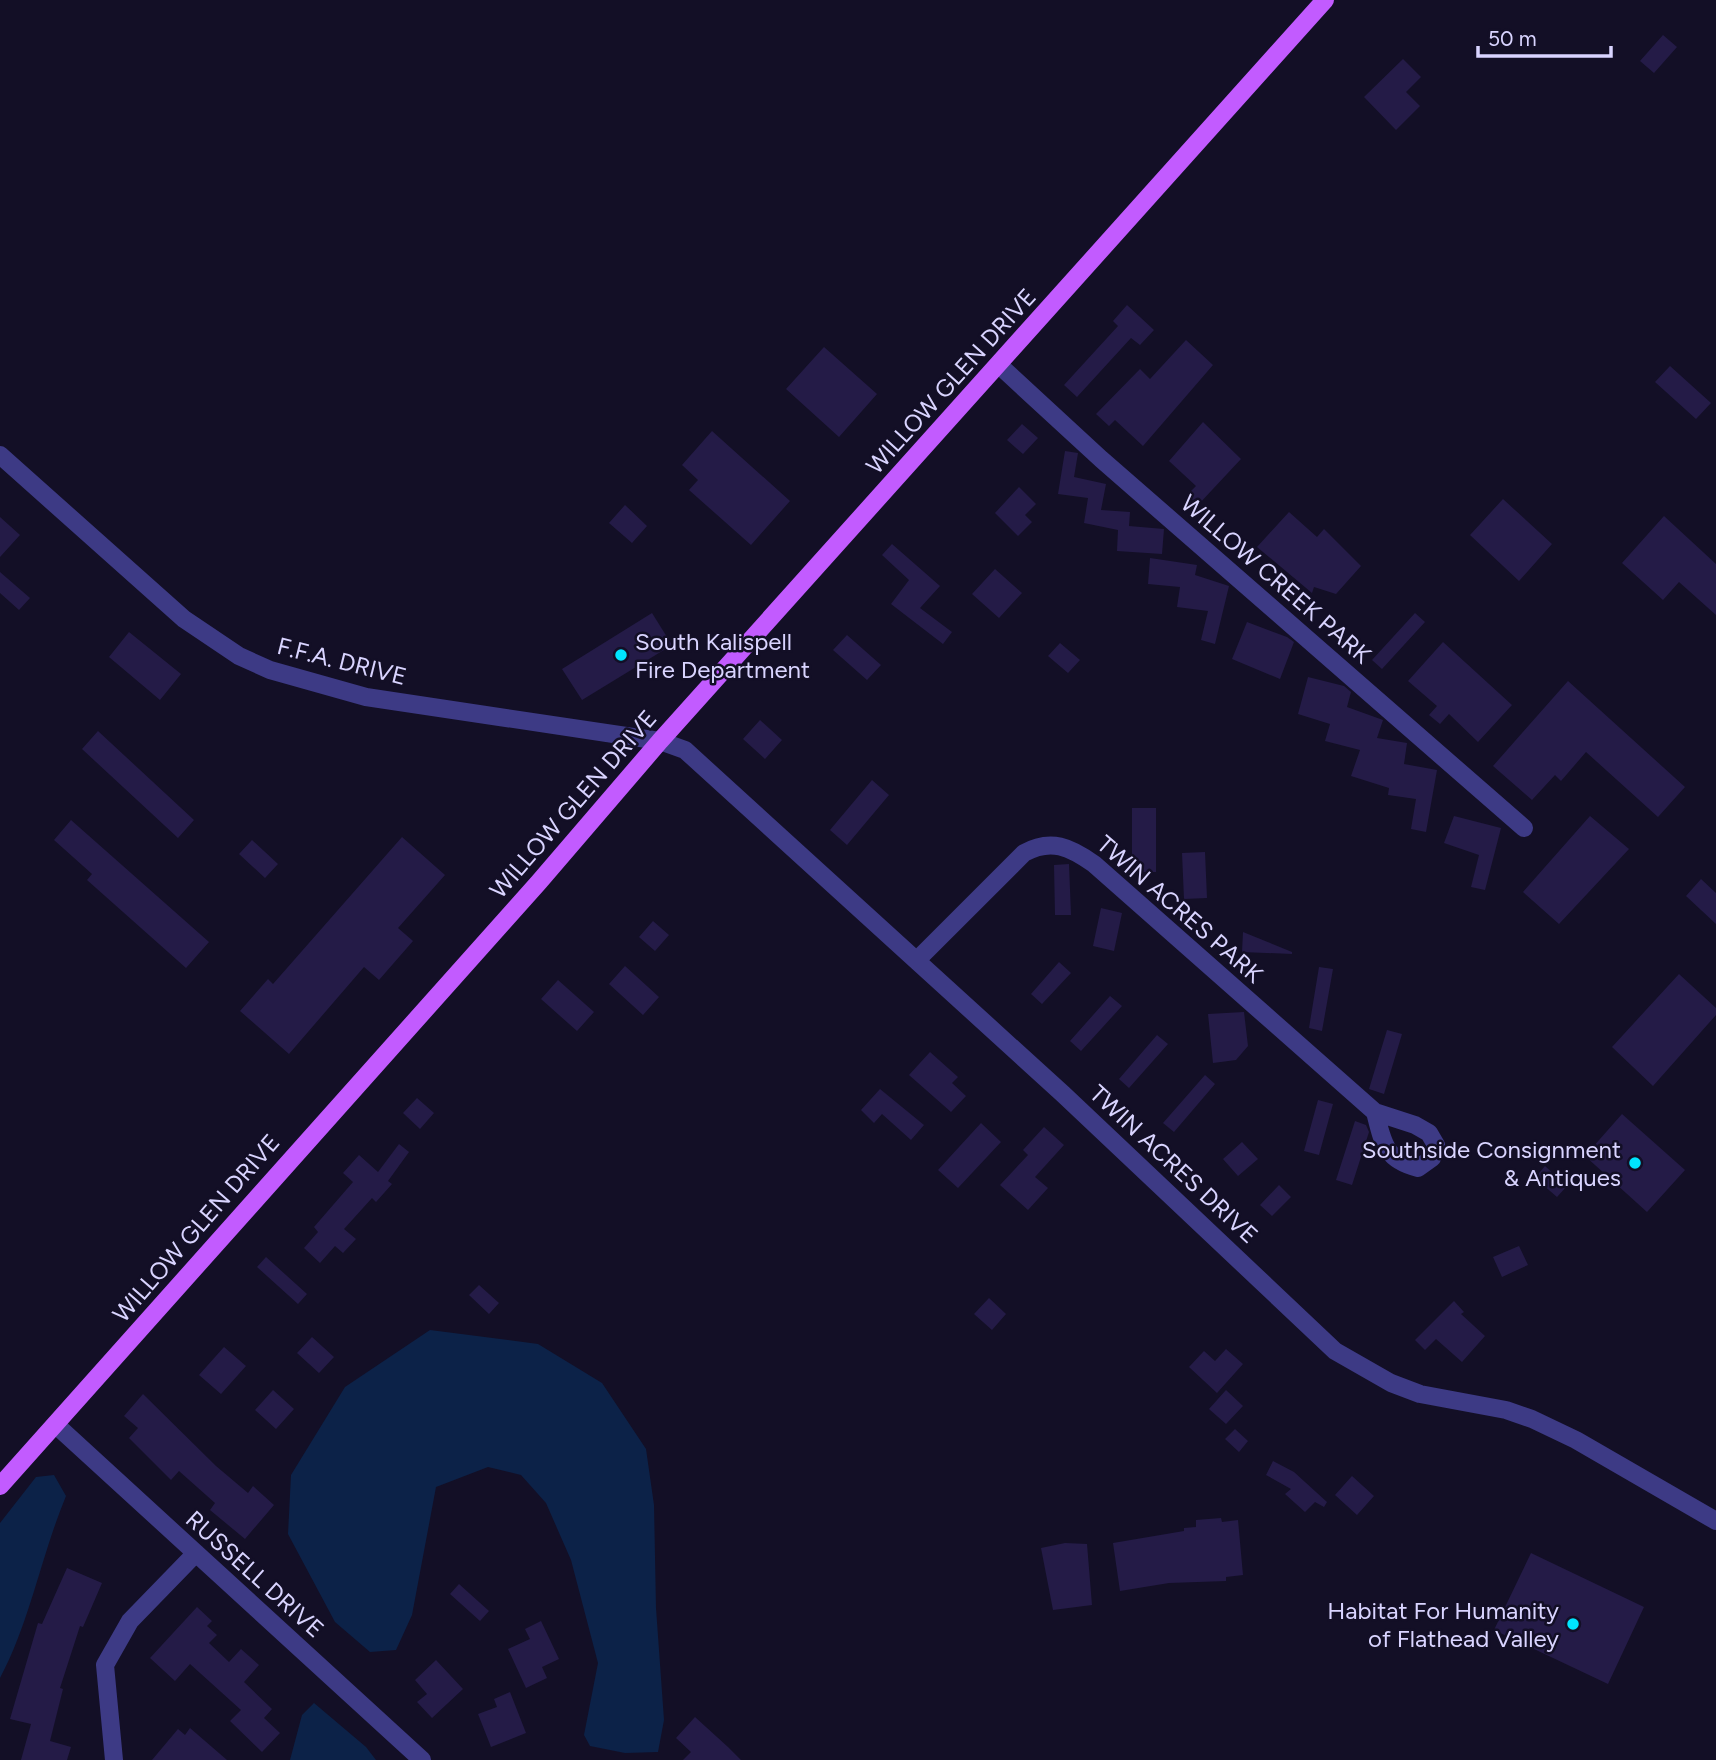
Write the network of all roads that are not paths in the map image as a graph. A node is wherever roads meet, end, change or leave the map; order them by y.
1 (1325, 0) edge
2 (999, 365) junction
3 (0, 455) edge
4 (660, 741) junction
5 (1524, 828) dead end
6 (916, 960) junction
7 (1376, 1112) dead end
8 (56, 1424) junction
9 (0, 1486) edge
10 (1716, 1521) edge
11 (196, 1553) junction
12 (114, 1760) edge
13 (422, 1760) edge

1 - 2 main road, WILLOW GLEN DRIVE
2 - 4 main road, WILLOW GLEN DRIVE
2 - 5 street, WILLOW CREEK PARK
3 - 4 street, F.F.A. DRIVE
4 - 6 street, TWIN ACRES DRIVE
4 - 8 main road, WILLOW GLEN DRIVE
6 - 7 street, TWIN ACRES PARK
6 - 10 street, TWIN ACRES DRIVE
8 - 9 main road, WILLOW GLEN DRIVE
8 - 11 street, RUSSELL DRIVE
11 - 12 street
11 - 13 street, RUSSELL DRIVE

